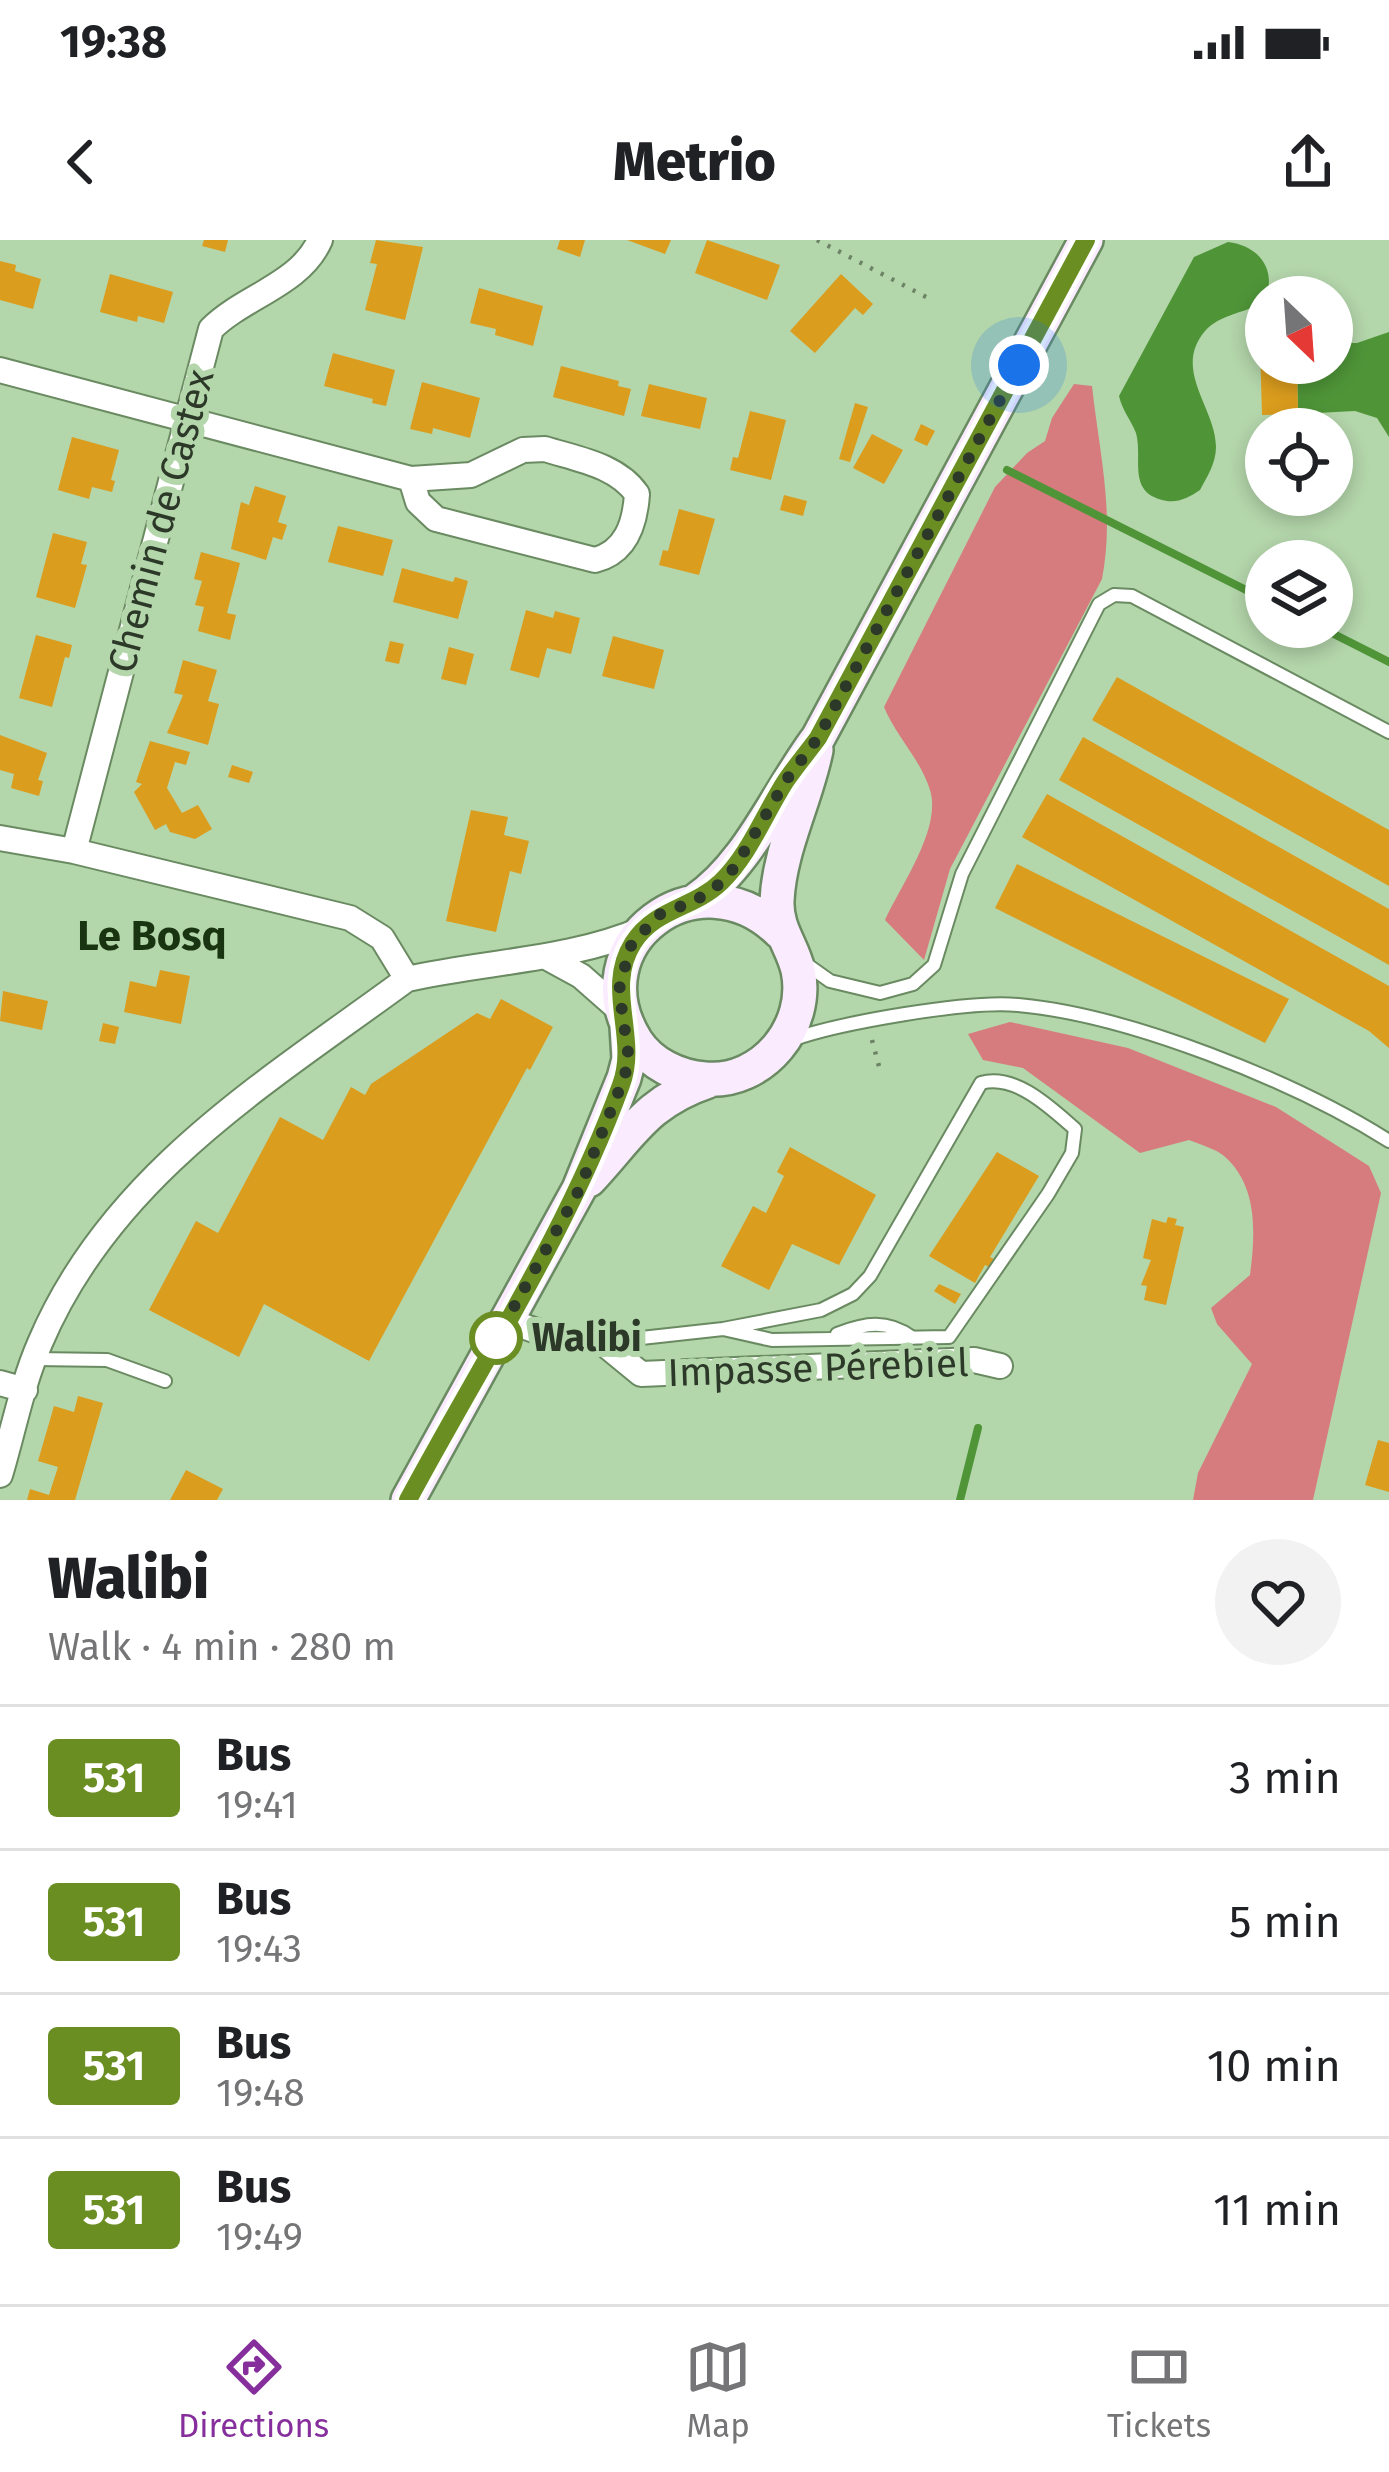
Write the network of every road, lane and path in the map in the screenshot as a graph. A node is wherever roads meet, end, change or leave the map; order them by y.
1 (320, 240) edge
2 (817, 240) edge
3 (1086, 240) edge
4 (930, 299) dead end
5 (0, 370) edge
6 (189, 417) junction
7 (411, 479) junction
8 (1389, 731) edge
9 (818, 738) junction
10 (0, 838) edge
11 (74, 851) junction
12 (695, 901) junction
13 (643, 929) junction
14 (785, 940) junction
15 (548, 958) junction
16 (407, 979) junction
17 (624, 1019) junction
18 (859, 1040) dead end
19 (783, 1043) junction
20 (880, 1070) dead end
21 (711, 1080) junction
22 (1389, 1141) edge
23 (579, 1190) junction
24 (506, 1320) junction
25 (723, 1329) junction
26 (602, 1342) junction
27 (35, 1359) junction
28 (1000, 1366) dead end
29 (165, 1381) dead end
30 (0, 1383) edge
31 (25, 1390) junction
32 (0, 1475) edge
33 (408, 1500) edge

1 - 6 street, Chemin de Castex
2 - 4 path
3 - 9 main road
5 - 6 street
6 - 7 street
6 - 11 street, Chemin de Castex
7 - 7 street
8 - 14 lane
9 - 12 main road
9 - 14 main road
10 - 11 street
11 - 16 street
12 - 13 main road
12 - 14 main road
13 - 15 street
13 - 17 main road
14 - 19 main road
15 - 16 street
15 - 17 street
16 - 27 street
17 - 21 main road
17 - 23 main road
18 - 20 path
19 - 21 main road
19 - 22 lane
21 - 23 main road
23 - 24 main road
24 - 26 street, Impasse Pérebiel
24 - 33 main road
25 - 25 lane
25 - 26 lane
26 - 28 street, Impasse Pérebiel
27 - 29 lane
27 - 31 street
30 - 31 street
31 - 32 street

